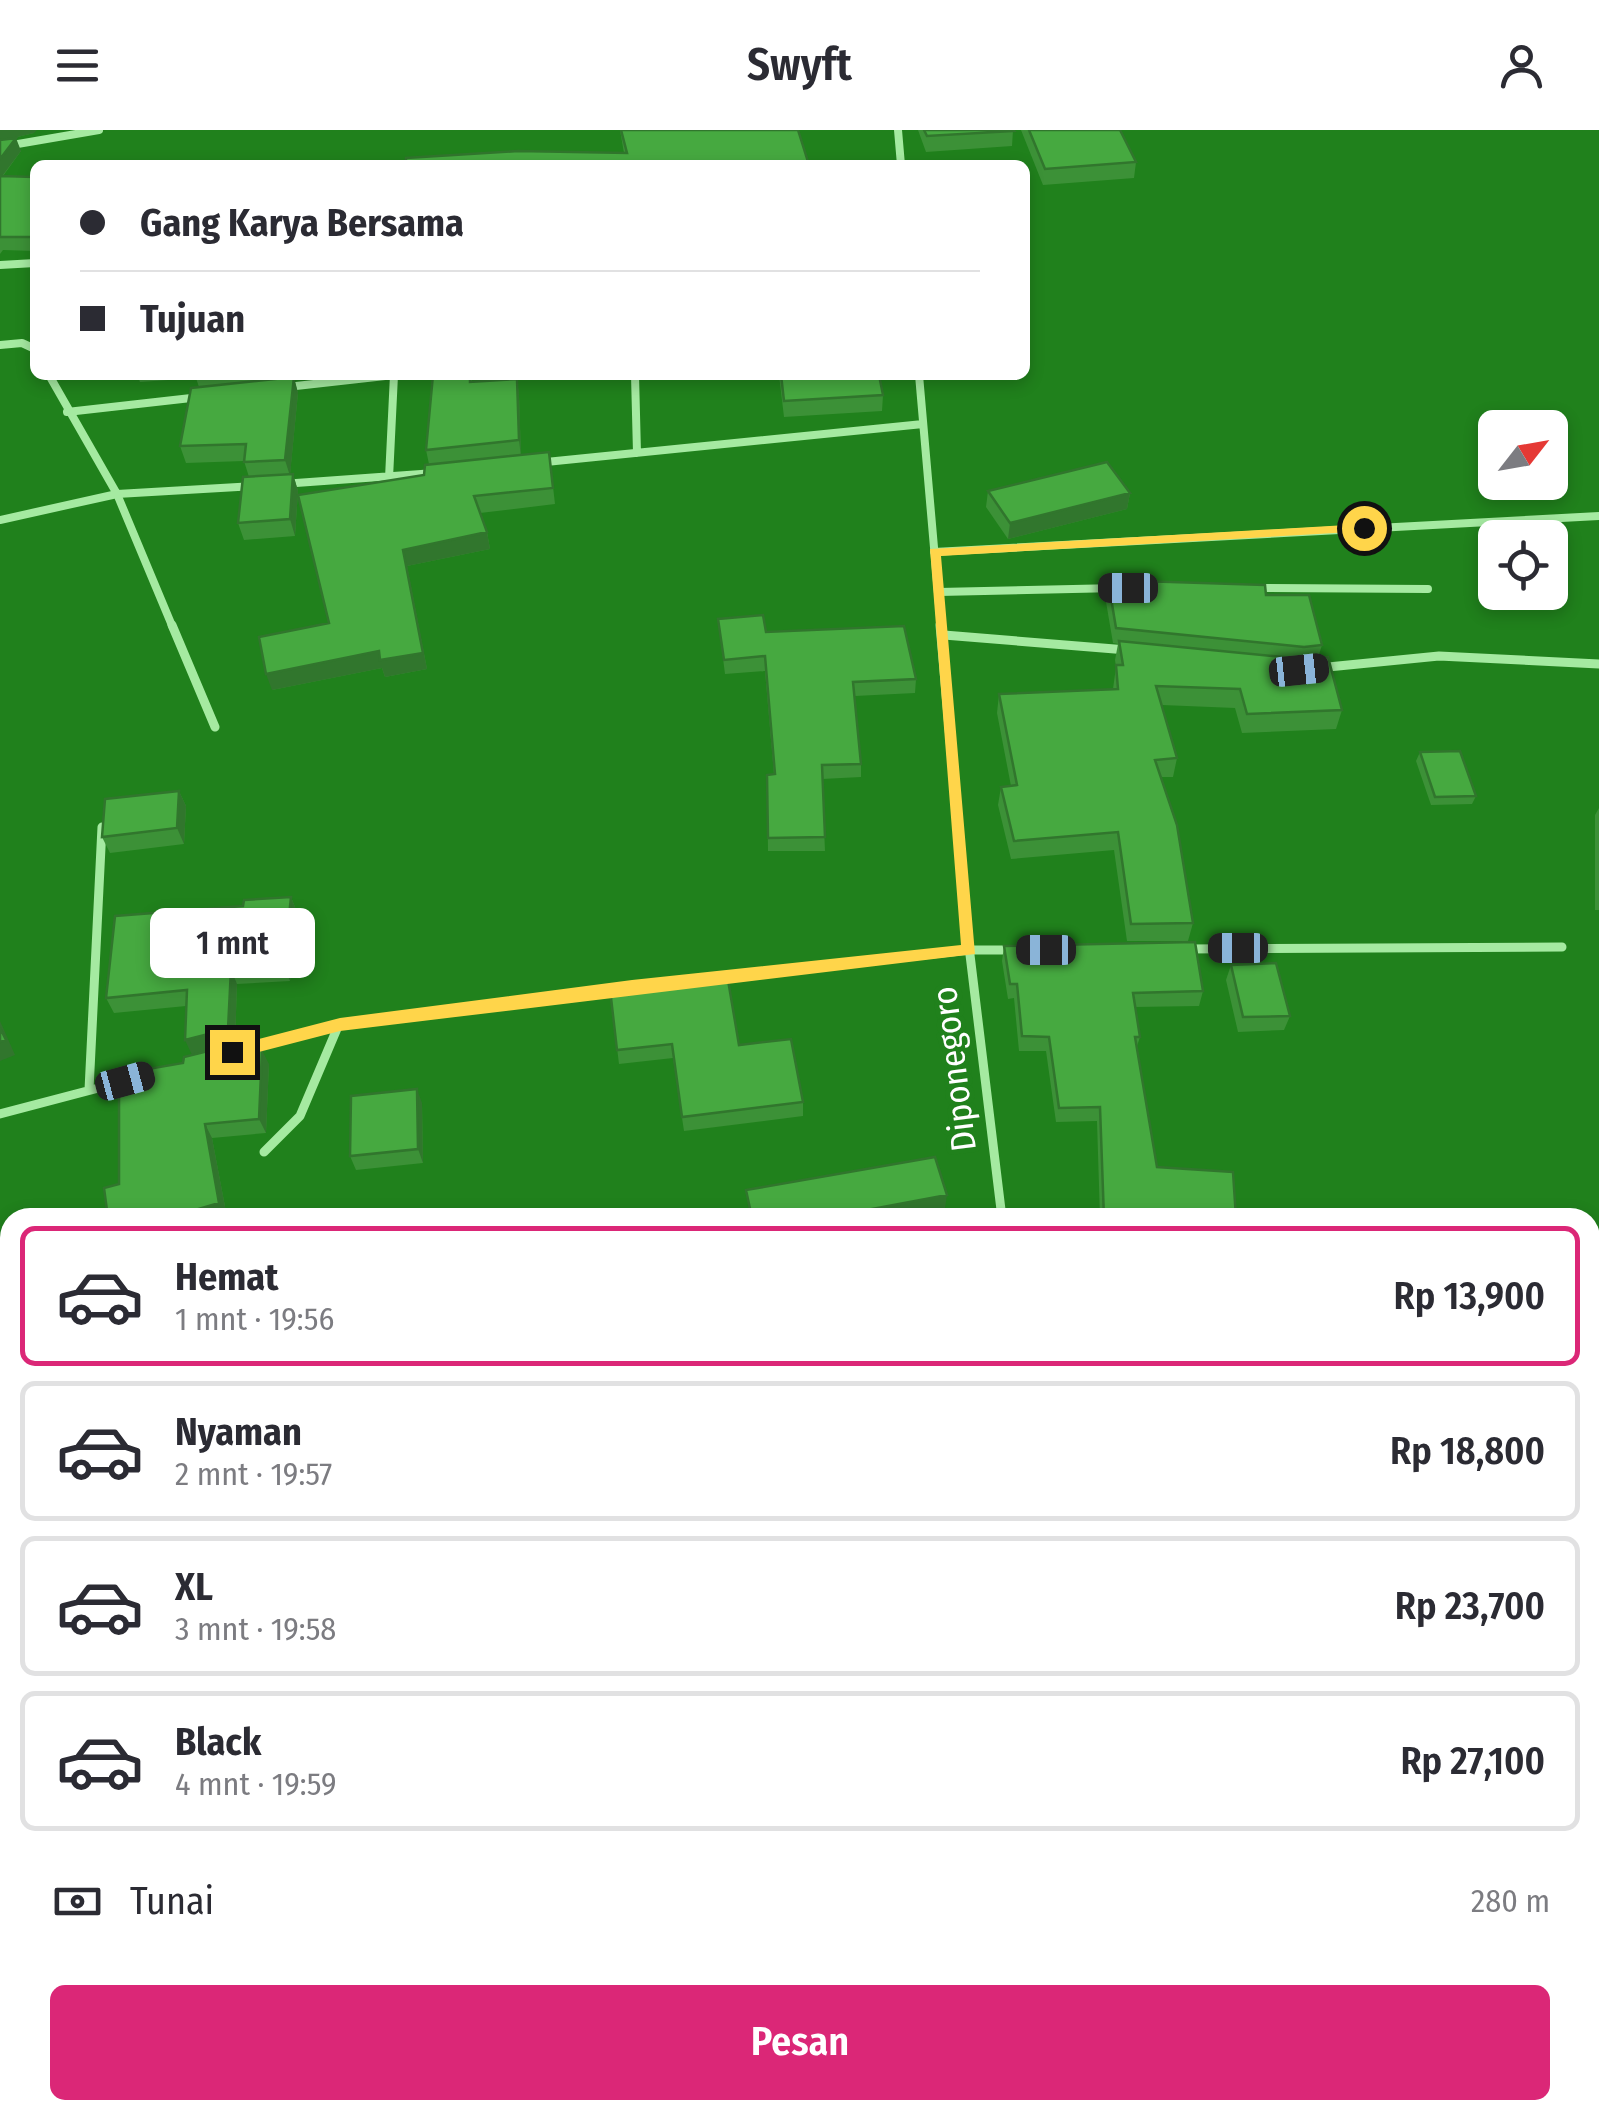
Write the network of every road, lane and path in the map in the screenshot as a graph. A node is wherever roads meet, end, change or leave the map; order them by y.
1 (100, 130) edge
2 (898, 130) edge
3 (0, 147) edge
4 (901, 160) edge
5 (30, 263) edge
6 (0, 265) edge
7 (0, 346) edge
8 (30, 347) edge
9 (51, 380) edge
10 (349, 380) edge
11 (394, 380) edge
12 (636, 380) edge
13 (919, 380) edge
14 (278, 388) edge
15 (202, 397) edge
16 (67, 412) junction
17 (923, 424) junction
18 (637, 453) junction
19 (523, 464) edge
20 (448, 472) edge
21 (389, 478) junction
22 (117, 494) junction
23 (1599, 516) edge
24 (0, 520) edge
25 (934, 552) junction
26 (1132, 588) edge
27 (1240, 588) edge
28 (1428, 589) dead end
29 (939, 592) junction
30 (944, 635) junction
31 (1141, 652) edge
32 (1599, 664) edge
33 (1299, 670) edge
34 (215, 728) dead end
35 (102, 827) edge
36 (1562, 947) dead end
37 (1180, 949) edge
38 (970, 950) junction
39 (1027, 950) edge
40 (712, 978) edge
41 (632, 986) edge
42 (340, 1024) junction
43 (204, 1060) edge
44 (147, 1075) edge
45 (89, 1090) junction
46 (0, 1114) edge
47 (264, 1152) dead end
48 (1001, 1208) edge

1 - 3 street
2 - 4 street
5 - 6 street
7 - 8 street
9 - 16 street
10 - 14 street
11 - 21 street
12 - 18 street
13 - 17 street, Diponegoro
15 - 16 street
16 - 22 street
17 - 18 street
17 - 25 street, Diponegoro
18 - 19 street
20 - 21 street
21 - 22 street
22 - 24 street
22 - 34 street
23 - 25 street
25 - 29 street, Diponegoro
26 - 29 street
27 - 28 street
29 - 30 street, Diponegoro
30 - 31 street
30 - 38 street, Diponegoro
32 - 33 street
35 - 45 street
36 - 37 street
38 - 39 street
38 - 40 street
38 - 48 street, Diponegoro
41 - 42 street
42 - 43 street
42 - 47 street
44 - 45 street
45 - 46 street

